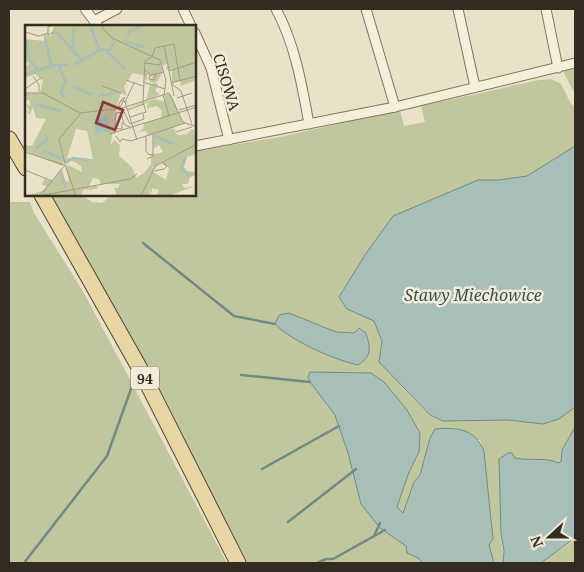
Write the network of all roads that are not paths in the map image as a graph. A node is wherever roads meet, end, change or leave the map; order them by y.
1 (85, 9) edge
2 (117, 9) edge
3 (183, 9) edge
4 (276, 9) edge
5 (366, 9) edge
6 (458, 9) edge
7 (546, 9) edge
8 (96, 24) edge
9 (191, 25) edge
10 (196, 36) edge
11 (575, 63) edge
12 (558, 68) junction
13 (476, 87) junction
14 (395, 107) junction
15 (310, 124) junction
16 (9, 139) edge
17 (229, 140) junction
18 (196, 146) edge
19 (25, 166) edge
20 (43, 196) edge
21 (238, 563) edge

1 - 8 street
2 - 8 street
3 - 9 street
4 - 15 street
5 - 14 street
6 - 13 street
7 - 12 street
10 - 17 street, CISOWA
11 - 12 street
12 - 13 street
13 - 14 street
14 - 15 street
15 - 17 street
16 - 19 main road
17 - 18 street
20 - 21 main road, 94

